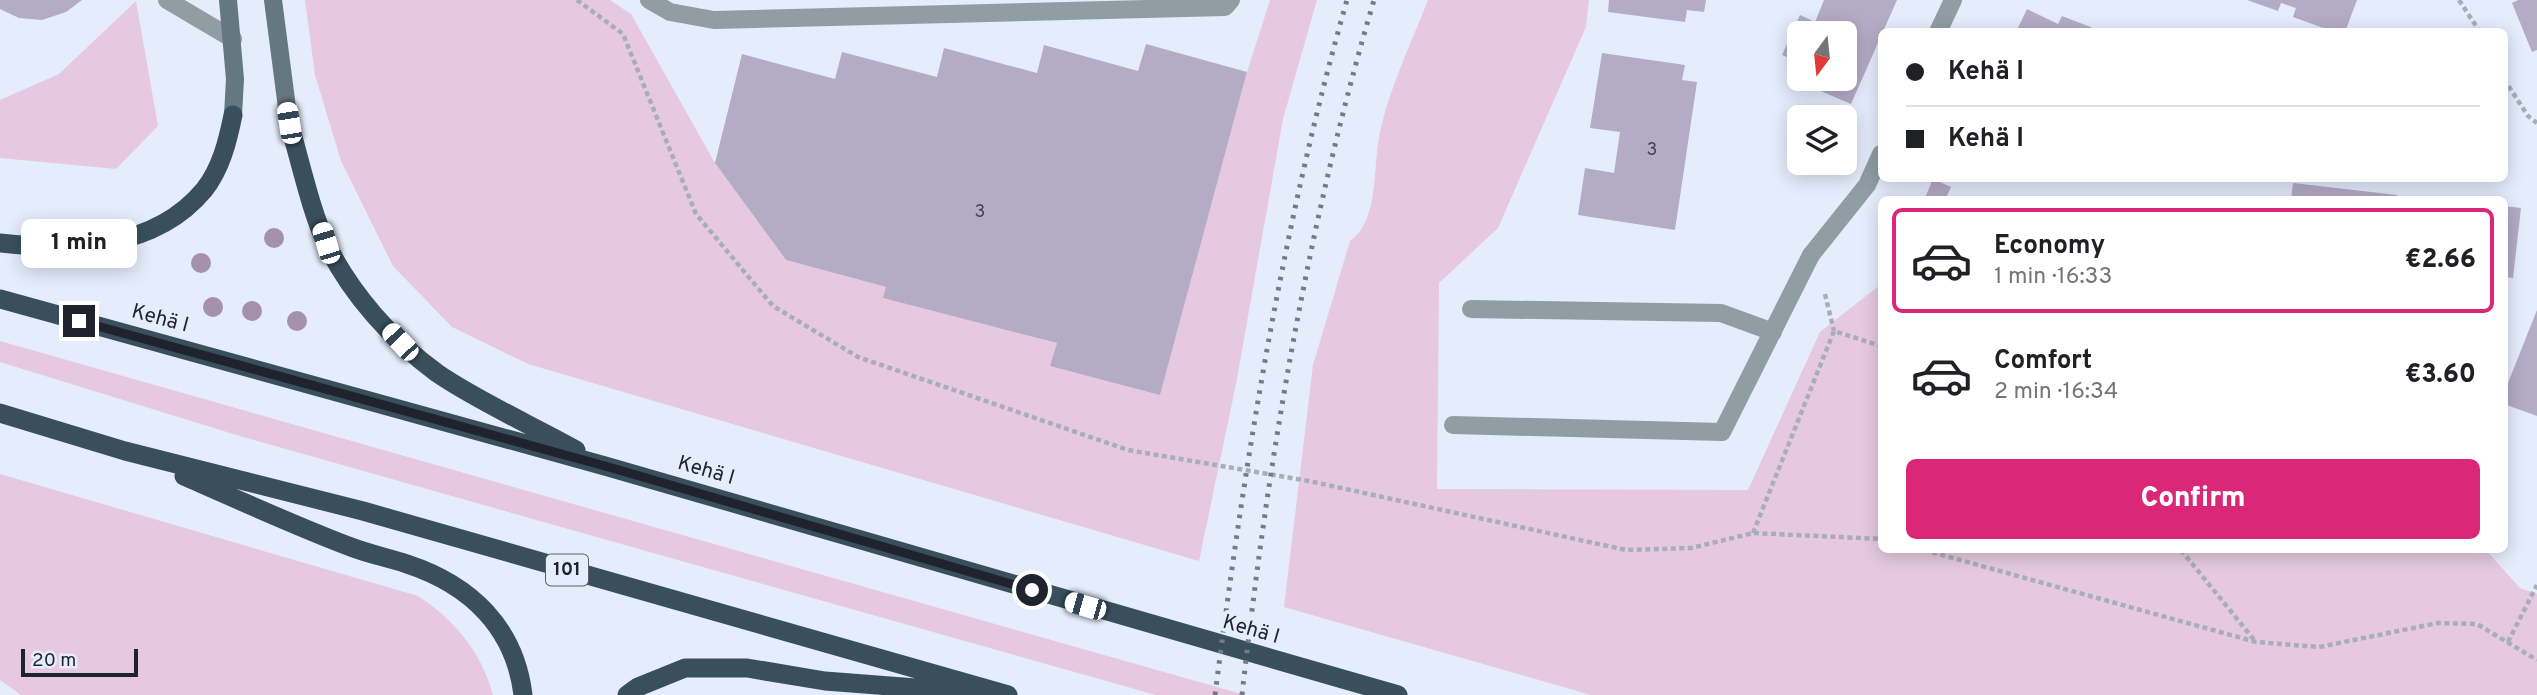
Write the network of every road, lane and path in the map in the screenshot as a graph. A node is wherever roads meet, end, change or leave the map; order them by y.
1 (167, 0) edge
2 (228, 0) edge
3 (273, 0) edge
4 (577, 0) edge
5 (649, 0) edge
6 (1231, 0) edge
7 (1952, 0) edge
8 (2459, 0) edge
9 (1940, 28) edge
10 (2477, 28) edge
11 (233, 39) junction
12 (2508, 85) edge
13 (233, 115) joint
14 (2537, 122) edge
15 (289, 123) joint
16 (1878, 161) edge
17 (0, 243) edge
18 (0, 299) edge
19 (1471, 309) dead end
20 (1773, 332) junction
21 (1878, 345) edge
22 (0, 413) edge
23 (1453, 425) dead end
24 (125, 451) junction
25 (605, 466) junction
26 (1753, 533) junction
27 (1878, 539) edge
28 (1935, 553) edge
29 (2183, 553) edge
30 (2537, 585) edge
31 (2256, 642) junction
32 (2508, 642) junction
33 (2537, 660) edge
34 (523, 695) edge
35 (627, 695) edge
36 (1003, 695) edge
37 (1008, 695) edge
38 (1398, 695) edge

1 - 11 street
2 - 11 main road
3 - 15 main road
4 - 26 path
5 - 6 street
7 - 9 street
8 - 10 path
11 - 13 main road
12 - 14 path
13 - 17 highway
15 - 25 highway
16 - 20 street
18 - 25 highway, Kehä I
19 - 20 street
20 - 23 street
21 - 26 path
22 - 24 highway, 101
24 - 34 highway
24 - 37 highway, 101
25 - 38 highway, Kehä I
26 - 27 path
28 - 31 path
29 - 31 path
30 - 32 path
31 - 32 path
32 - 33 path
35 - 36 highway

